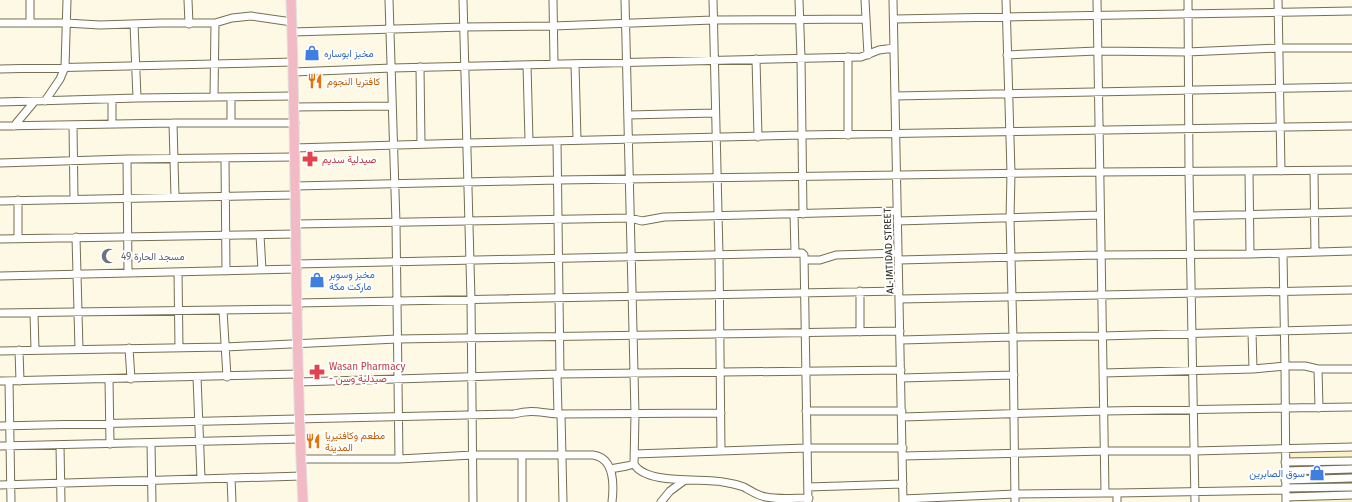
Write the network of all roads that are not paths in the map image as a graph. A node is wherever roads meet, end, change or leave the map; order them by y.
1 (30, 0) edge
2 (67, 0) edge
3 (188, 0) edge
4 (291, 0) edge
5 (389, 0) edge
6 (463, 0) edge
7 (553, 0) edge
8 (625, 0) edge
9 (713, 0) edge
10 (799, 0) edge
11 (865, 0) edge
12 (893, 0) edge
13 (1006, 0) edge
14 (1097, 0) edge
15 (1188, 0) edge
16 (1278, 0) edge
17 (1352, 10) edge
18 (1278, 11) junction
19 (1188, 13) junction
20 (1097, 15) junction
21 (1006, 16) junction
22 (866, 19) junction
23 (894, 19) junction
24 (713, 20) junction
25 (800, 20) junction
26 (66, 22) junction
27 (292, 22) junction
28 (0, 23) edge
29 (30, 23) junction
30 (215, 23) junction
31 (626, 23) junction
32 (134, 24) junction
33 (189, 24) junction
34 (553, 26) junction
35 (464, 27) junction
36 (390, 28) junction
37 (292, 32) junction
38 (894, 48) junction
39 (1278, 48) junction
40 (1352, 48) edge
41 (1097, 51) junction
42 (1188, 52) junction
43 (868, 55) junction
44 (1007, 55) junction
45 (848, 57) junction
46 (801, 58) junction
47 (756, 60) junction
48 (714, 61) junction
49 (293, 62) junction
50 (627, 62) junction
51 (216, 64) junction
52 (554, 64) junction
53 (575, 64) junction
54 (136, 65) junction
55 (526, 65) junction
56 (465, 66) junction
57 (420, 67) junction
58 (65, 68) junction
59 (392, 68) junction
60 (0, 69) edge
61 (293, 72) junction
62 (1352, 87) edge
63 (1279, 88) junction
64 (1098, 91) junction
65 (1188, 91) junction
66 (1008, 94) junction
67 (294, 96) junction
68 (895, 96) junction
69 (214, 97) junction
70 (231, 97) junction
71 (137, 98) junction
72 (112, 99) junction
73 (45, 101) junction
74 (0, 102) edge
75 (34, 102) junction
76 (392, 106) junction
77 (294, 107) junction
78 (715, 113) junction
79 (628, 115) junction
80 (173, 123) junction
81 (231, 123) junction
82 (294, 123) junction
83 (112, 124) junction
84 (73, 125) junction
85 (0, 126) edge
86 (14, 126) junction
87 (1352, 126) edge
88 (1280, 127) junction
89 (1188, 129) junction
90 (1099, 130) junction
91 (1010, 132) junction
92 (896, 134) junction
93 (802, 135) junction
94 (848, 135) junction
95 (716, 137) junction
96 (758, 137) junction
97 (628, 139) junction
98 (577, 140) junction
99 (529, 141) junction
100 (557, 141) junction
101 (467, 143) junction
102 (422, 144) junction
103 (393, 145) junction
104 (294, 153) junction
105 (174, 158) junction
106 (225, 158) junction
107 (127, 159) junction
108 (73, 161) junction
109 (0, 163) edge
110 (1352, 170) edge
111 (1249, 171) junction
112 (1280, 171) junction
113 (1314, 171) junction
114 (1100, 172) junction
115 (1189, 172) junction
116 (1011, 173) junction
117 (896, 176) junction
118 (802, 177) junction
119 (717, 178) junction
120 (629, 179) junction
121 (558, 180) junction
122 (469, 182) junction
123 (395, 184) junction
124 (295, 190) junction
125 (225, 196) junction
126 (174, 197) junction
127 (128, 198) junction
128 (74, 199) junction
129 (18, 200) junction
130 (0, 201) edge
131 (897, 211) junction
132 (1352, 212) edge
133 (794, 214) junction
134 (802, 214) junction
135 (1315, 214) junction
136 (1100, 215) junction
137 (1250, 215) junction
138 (718, 216) junction
139 (1190, 216) junction
140 (630, 218) junction
141 (558, 219) junction
142 (1010, 219) junction
143 (898, 221) junction
144 (470, 222) junction
145 (396, 223) junction
146 (297, 229) junction
147 (225, 235) junction
148 (260, 235) junction
149 (128, 236) junction
150 (76, 237) junction
151 (18, 238) junction
152 (0, 239) edge
153 (1352, 251) edge
154 (1316, 252) junction
155 (795, 253) junction
156 (1250, 254) junction
157 (1283, 254) junction
158 (719, 255) junction
159 (1101, 255) junction
160 (1191, 255) junction
161 (631, 257) junction
162 (898, 257) junction
163 (1011, 258) junction
164 (560, 259) junction
165 (470, 260) junction
166 (804, 260) junction
167 (395, 262) junction
168 (297, 266) junction
169 (262, 270) junction
170 (226, 271) junction
171 (128, 272) junction
172 (178, 272) junction
173 (77, 274) junction
174 (0, 276) edge
175 (1352, 290) edge
176 (860, 291) junction
177 (899, 291) junction
178 (804, 292) junction
179 (1284, 292) junction
180 (1191, 293) junction
181 (719, 294) junction
182 (632, 296) junction
183 (1101, 296) junction
184 (1012, 297) junction
185 (560, 298) junction
186 (900, 299) junction
187 (471, 300) junction
188 (396, 301) junction
189 (298, 306) junction
190 (178, 310) junction
191 (223, 310) junction
192 (78, 312) junction
193 (0, 313) edge
194 (34, 313) junction
195 (1352, 329) edge
196 (900, 331) junction
197 (1285, 331) junction
198 (805, 332) junction
199 (860, 332) junction
200 (1252, 332) junction
201 (1192, 333) junction
202 (720, 335) junction
203 (633, 336) junction
204 (1102, 336) junction
205 (560, 337) junction
206 (1013, 337) junction
207 (472, 338) junction
208 (397, 339) junction
209 (901, 340) junction
210 (298, 344) junction
211 (225, 347) junction
212 (130, 348) junction
213 (179, 348) junction
214 (79, 349) junction
215 (19, 350) junction
216 (35, 350) junction
217 (0, 351) edge
218 (1285, 366) junction
219 (1253, 369) junction
220 (1318, 369) junction
221 (1352, 369) edge
222 (901, 370) junction
223 (806, 371) junction
224 (1193, 371) junction
225 (720, 372) junction
226 (633, 373) junction
227 (1103, 373) junction
228 (559, 374) junction
229 (1014, 375) junction
230 (472, 376) junction
231 (197, 377) junction
232 (227, 377) junction
233 (299, 378) junction
234 (901, 378) junction
235 (109, 379) junction
236 (131, 379) junction
237 (397, 379) junction
238 (0, 381) edge
239 (9, 381) junction
240 (20, 381) junction
241 (1352, 407) edge
242 (1285, 408) junction
243 (1319, 408) junction
244 (1193, 410) junction
245 (806, 411) junction
246 (1104, 411) junction
247 (721, 413) junction
248 (560, 414) junction
249 (634, 414) junction
250 (902, 414) junction
251 (1015, 414) junction
252 (473, 415) junction
253 (398, 417) junction
254 (300, 419) junction
255 (199, 421) junction
256 (110, 424) junction
257 (0, 426) edge
258 (10, 426) junction
259 (301, 439) junction
260 (200, 442) junction
261 (151, 443) junction
262 (110, 444) junction
263 (60, 445) junction
264 (0, 446) edge
265 (10, 446) junction
266 (807, 448) junction
267 (903, 448) junction
268 (1320, 448) junction
269 (1350, 448) edge
270 (1285, 449) junction
271 (721, 451) junction
272 (1104, 451) junction
273 (1194, 451) junction
274 (1015, 453) junction
275 (634, 454) junction
276 (522, 455) junction
277 (562, 455) junction
278 (473, 456) junction
279 (903, 456) junction
280 (301, 459) junction
281 (399, 459) junction
282 (1350, 461) edge
283 (1285, 462) junction
284 (1320, 462) junction
285 (634, 464) junction
286 (610, 469) junction
287 (1351, 469) edge
288 (1320, 470) junction
289 (1285, 471) junction
290 (302, 476) junction
291 (201, 478) junction
292 (231, 478) junction
293 (1351, 478) edge
294 (1320, 479) junction
295 (151, 480) junction
296 (685, 480) junction
297 (1286, 480) junction
298 (61, 483) junction
299 (903, 484) junction
300 (0, 485) edge
301 (11, 485) junction
302 (808, 487) junction
303 (1320, 487) junction
304 (1351, 487) edge
305 (1105, 492) junction
306 (1195, 492) junction
307 (1116, 493) junction
308 (1015, 494) junction
309 (1286, 494) edge
310 (1350, 497) edge
311 (1320, 499) edge
312 (808, 500) edge
313 (903, 500) edge
314 (11, 502) edge
315 (61, 502) edge
316 (152, 502) edge
317 (232, 502) edge
318 (303, 502) edge
319 (473, 502) edge
320 (522, 502) edge
321 (563, 502) edge
322 (612, 502) edge
323 (661, 502) edge
324 (1015, 502) edge
325 (1117, 502) edge
326 (1195, 502) edge

1 - 29 street
2 - 26 street
3 - 33 street
4 - 27 main road
5 - 36 street
6 - 35 street
7 - 34 street
8 - 31 street
9 - 24 street
10 - 25 street
11 - 22 street
12 - 23 street, AL-IMTIDAD STREET
13 - 21 street
14 - 20 street
15 - 19 street
16 - 18 street
17 - 18 street
18 - 19 street
18 - 39 street
19 - 20 street
19 - 42 street
20 - 21 street
20 - 41 street
21 - 23 street
21 - 44 street
22 - 25 street
22 - 43 street
23 - 38 street, AL-IMTIDAD STREET
24 - 25 street
24 - 31 street
24 - 48 street
25 - 46 street
26 - 29 street
26 - 32 street
26 - 58 street
27 - 30 street
27 - 37 main road
28 - 29 street
30 - 33 street
30 - 51 street
31 - 34 street
31 - 50 street
32 - 33 street
32 - 54 street
34 - 35 street
34 - 52 street
35 - 36 street
35 - 56 street
36 - 37 street
36 - 59 street
37 - 49 main road
38 - 43 street
38 - 68 street, AL-IMTIDAD STREET
39 - 40 street
39 - 42 street
39 - 63 street
41 - 42 street
41 - 44 street
41 - 64 street
42 - 65 street
43 - 45 street
44 - 66 street
45 - 46 street
45 - 94 street
46 - 47 street
46 - 93 street
47 - 48 street
47 - 96 street
48 - 50 street
48 - 78 street
49 - 51 street
49 - 61 main road
50 - 53 street
50 - 79 street
51 - 54 street
51 - 69 street
52 - 53 street
52 - 55 street
53 - 98 street
54 - 58 street
54 - 71 street
55 - 56 street
55 - 99 street
56 - 57 street
56 - 101 street
57 - 59 street
57 - 102 street
58 - 60 street
58 - 73 street
59 - 61 street
59 - 76 street
61 - 67 main road
62 - 63 street
63 - 65 street
63 - 88 street
64 - 65 street
64 - 66 street
64 - 90 street
65 - 89 street
66 - 68 street
66 - 91 street
67 - 70 street
67 - 77 main road
68 - 92 street, AL-IMTIDAD STREET
69 - 70 street
69 - 71 street
70 - 81 street
71 - 72 street
72 - 73 street
72 - 83 street
73 - 75 street
74 - 75 street
75 - 86 street
76 - 77 street
76 - 103 street
77 - 82 main road
78 - 79 street
78 - 95 street
79 - 97 street
80 - 81 street
80 - 83 street
80 - 105 street
81 - 82 street
82 - 104 main road
83 - 84 street
84 - 86 street
84 - 108 street
85 - 86 street
87 - 88 street
88 - 89 street
88 - 112 street
89 - 90 street
89 - 115 street
90 - 91 street
90 - 114 street
91 - 92 street
91 - 116 street
92 - 94 street
92 - 117 street, AL-IMTIDAD STREET
93 - 94 street
93 - 96 street
93 - 118 street
95 - 96 street
95 - 97 street
95 - 119 street
97 - 98 street
97 - 120 street
98 - 100 street
99 - 100 street
99 - 101 street
100 - 121 street
101 - 102 street
101 - 122 street
102 - 103 street
103 - 104 street
103 - 123 street
104 - 106 street
104 - 124 main road
105 - 106 street
105 - 107 street
105 - 126 street
106 - 125 street
107 - 108 street
107 - 127 street
108 - 109 street
108 - 128 street
110 - 113 street
111 - 112 street
111 - 115 street
111 - 137 street
112 - 113 street
113 - 135 street
114 - 115 street
114 - 116 street
114 - 136 street
115 - 139 street
116 - 117 street
116 - 142 street
117 - 118 street
117 - 131 street, AL-IMTIDAD STREET
118 - 119 street
118 - 134 street
119 - 120 street
119 - 138 street
120 - 121 street
120 - 140 street
121 - 122 street
121 - 141 street
122 - 123 street
122 - 144 street
123 - 124 street
123 - 145 street
124 - 125 street
124 - 146 main road
125 - 126 street
125 - 147 street
126 - 127 street
127 - 128 street
127 - 149 street
128 - 129 street
129 - 130 street
129 - 151 street
131 - 134 street
131 - 143 street, AL-IMTIDAD STREET
132 - 135 street
133 - 134 street
133 - 138 street
133 - 155 street
135 - 137 street
135 - 154 street
136 - 142 street
136 - 159 street
137 - 139 street
137 - 156 street
138 - 140 street
138 - 158 street
139 - 160 street
140 - 141 street
140 - 161 street
141 - 144 street
141 - 164 street
142 - 143 street
142 - 163 street
143 - 162 street, AL-IMTIDAD STREET
144 - 145 street
144 - 165 street
145 - 146 street
145 - 167 street
146 - 148 street
146 - 168 main road
147 - 148 street
147 - 149 street
147 - 170 street
148 - 169 street
149 - 150 street
149 - 171 street
150 - 151 street
150 - 173 street
151 - 152 street
153 - 154 street
154 - 157 street
155 - 158 street
155 - 166 street
156 - 157 street
156 - 160 street
157 - 179 street
158 - 161 street
158 - 181 street
159 - 160 street
159 - 163 street
159 - 183 street
160 - 180 street
161 - 164 street
161 - 182 street
162 - 163 street
162 - 166 street
162 - 177 street, AL-IMTIDAD STREET
163 - 184 street
164 - 165 street
164 - 185 street
165 - 167 street
165 - 187 street
166 - 178 street
167 - 168 street
167 - 188 street
168 - 169 street
168 - 189 main road
169 - 170 street
170 - 172 street
171 - 172 street
171 - 173 street
172 - 190 street
173 - 174 street
173 - 192 street
175 - 179 street
176 - 177 street
176 - 178 street
176 - 199 street
177 - 186 street, AL-IMTIDAD STREET
178 - 181 street
178 - 198 street
179 - 180 street
179 - 197 street
180 - 183 street
180 - 201 street
181 - 182 street
181 - 202 street
182 - 185 street
182 - 203 street
183 - 184 street
183 - 204 street
184 - 186 street
184 - 206 street
185 - 187 street
185 - 205 street
186 - 196 street, AL-IMTIDAD STREET
187 - 188 street
187 - 207 street
188 - 189 street
188 - 208 street
189 - 191 street
189 - 210 main road
190 - 191 street
190 - 192 street
190 - 213 street
191 - 211 street
192 - 194 street
192 - 214 street
193 - 194 street
194 - 216 street
195 - 197 street
196 - 199 street
196 - 209 street, AL-IMTIDAD STREET
197 - 200 street
197 - 218 street
198 - 199 street
198 - 202 street
198 - 223 street
200 - 201 street
200 - 219 street
201 - 204 street
201 - 224 street
202 - 203 street
202 - 225 street
203 - 205 street
203 - 226 street
204 - 206 street
204 - 227 street
205 - 207 street
205 - 228 street
206 - 209 street
206 - 229 street
207 - 208 street
207 - 230 street
208 - 210 street
208 - 237 street
209 - 222 street, AL-IMTIDAD STREET
210 - 211 street
210 - 233 main road
211 - 213 street
211 - 232 street
212 - 213 street
212 - 214 street
212 - 236 street
214 - 216 street
215 - 216 street
215 - 217 street
215 - 240 street
218 - 219 street
218 - 220 street
218 - 242 street
219 - 224 street
220 - 221 street
220 - 243 street
222 - 223 street
222 - 234 street, AL-IMTIDAD STREET
223 - 225 street
223 - 245 street
224 - 227 street
224 - 244 street
225 - 226 street
225 - 247 street
226 - 228 street
226 - 249 street
227 - 246 street
228 - 230 street
228 - 248 street
229 - 234 street
229 - 251 street
230 - 237 street
230 - 252 street
231 - 232 street
231 - 236 street
231 - 255 street
232 - 233 street
233 - 237 street
233 - 254 main road
234 - 250 street, AL-IMTIDAD STREET
235 - 236 street
235 - 240 street
235 - 256 street
237 - 253 street
238 - 239 street
239 - 240 street
239 - 258 street
241 - 243 street
242 - 243 street
242 - 244 street
242 - 270 street
244 - 246 street
244 - 273 street
245 - 250 street
245 - 266 street
246 - 251 street
246 - 272 street
247 - 249 street
247 - 271 street
248 - 249 street
248 - 252 street
248 - 277 street
249 - 275 street
250 - 251 street
250 - 267 street, AL-IMTIDAD STREET
251 - 274 street
252 - 253 street
252 - 278 street
253 - 254 street
253 - 281 street
254 - 255 street
254 - 259 main road
255 - 256 street
255 - 260 street
256 - 258 street
256 - 262 street
257 - 258 street
258 - 265 street
259 - 260 street
259 - 280 main road
260 - 261 street
260 - 291 street
261 - 262 street
261 - 295 street
262 - 263 street
263 - 265 street
263 - 298 street
264 - 265 street
265 - 301 street
266 - 267 street
266 - 271 street
266 - 302 street
267 - 279 street, AL-IMTIDAD STREET
268 - 269 street
268 - 270 street
268 - 284 street
269 - 282 street
270 - 273 street
270 - 283 street
271 - 275 street
272 - 273 street
272 - 274 street
272 - 305 street
273 - 306 street
274 - 279 street
274 - 308 street
275 - 285 street
276 - 277 street
276 - 278 street
276 - 320 street
277 - 286 street
277 - 321 street
278 - 281 street
278 - 319 street
279 - 299 street, AL-IMTIDAD STREET
280 - 281 street
280 - 290 main road
282 - 284 street
282 - 287 street
283 - 284 street
283 - 289 street
284 - 288 street
285 - 286 street
285 - 296 street
286 - 322 street
287 - 288 street
287 - 293 street
288 - 289 street
288 - 294 street
289 - 297 street
290 - 292 street
290 - 318 main road
291 - 292 street
291 - 295 street
292 - 317 street
293 - 294 street
293 - 304 street
294 - 297 street
294 - 303 street
295 - 298 street
295 - 316 street
296 - 312 street
296 - 323 street
297 - 309 street
298 - 301 street
298 - 315 street
299 - 302 street
299 - 313 street, AL-IMTIDAD STREET
300 - 301 street
301 - 314 street
302 - 312 street
303 - 304 street
303 - 309 street
303 - 311 street
304 - 310 street
305 - 307 street
305 - 308 street
306 - 307 street
306 - 309 street
306 - 326 street
307 - 325 street
308 - 313 street
308 - 324 street
309 - 311 street
310 - 311 street

